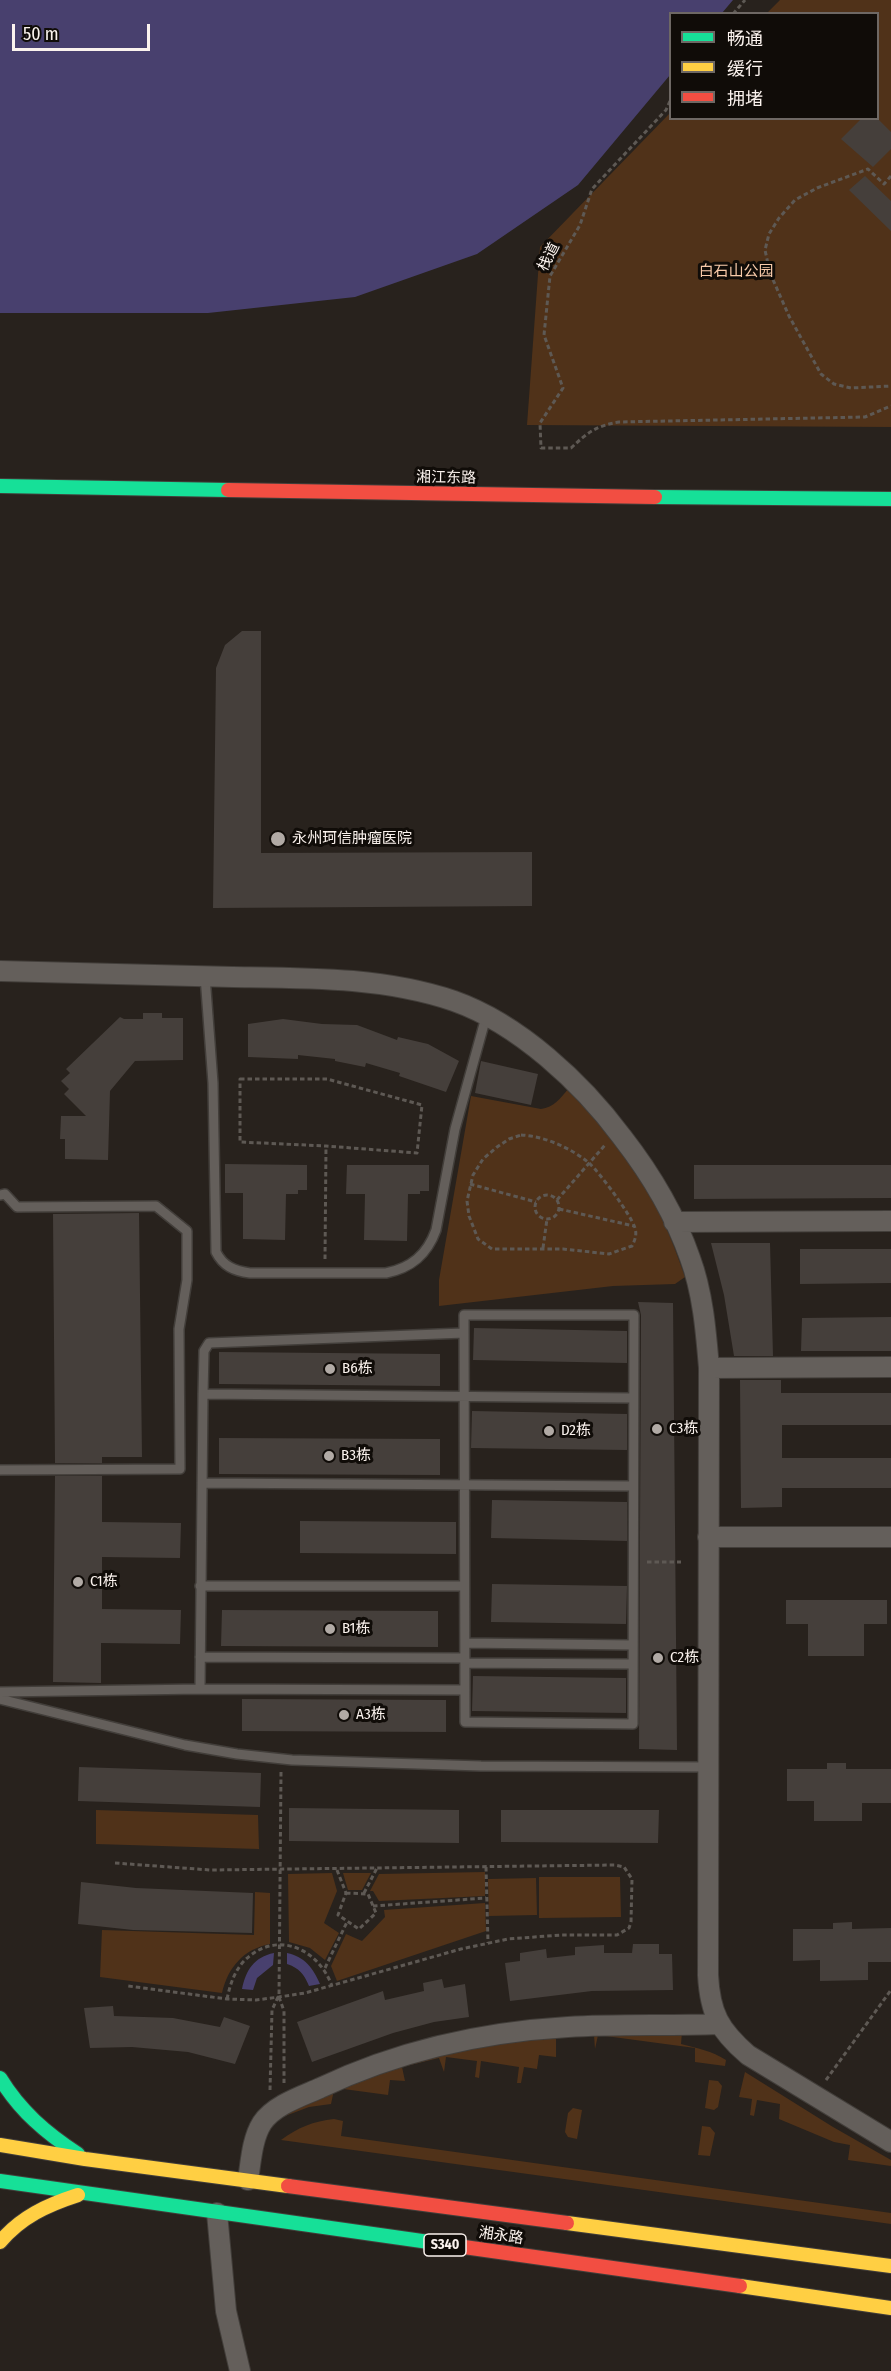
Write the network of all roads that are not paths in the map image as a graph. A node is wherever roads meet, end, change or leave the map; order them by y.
1 (0, 486) edge
2 (891, 499) edge
3 (0, 971) edge
4 (206, 976) junction
5 (486, 1017) junction
6 (0, 1195) edge
7 (891, 1221) edge
8 (674, 1222) junction
9 (464, 1333) junction
10 (891, 1367) edge
11 (709, 1368) junction
12 (203, 1394) junction
13 (464, 1396) junction
14 (633, 1398) junction
15 (0, 1470) edge
16 (202, 1483) junction
17 (464, 1485) junction
18 (632, 1486) junction
19 (708, 1537) junction
20 (891, 1537) edge
21 (201, 1586) junction
22 (464, 1586) junction
23 (465, 1643) junction
24 (633, 1645) junction
25 (201, 1658) junction
26 (465, 1661) junction
27 (633, 1665) junction
28 (201, 1689) junction
29 (465, 1690) junction
30 (0, 1692) edge
31 (0, 1700) edge
32 (708, 1767) junction
33 (718, 2024) junction
34 (0, 2078) edge
35 (891, 2142) edge
36 (0, 2145) edge
37 (85, 2159) junction
38 (108, 2180) junction
39 (248, 2180) junction
40 (0, 2181) edge
41 (84, 2194) junction
42 (217, 2212) junction
43 (0, 2242) edge
44 (891, 2266) edge
45 (891, 2308) edge
46 (240, 2371) edge

1 - 2 main road, 湘江东路
3 - 4 street
4 - 5 street
4 - 5 lane
5 - 8 street
6 - 15 lane
7 - 8 street
8 - 11 street
9 - 12 lane
9 - 13 lane
9 - 14 lane
10 - 11 street
11 - 19 street
12 - 13 lane
12 - 16 lane
13 - 14 lane
13 - 17 lane
14 - 18 lane
16 - 17 lane
16 - 21 lane
17 - 18 lane
17 - 22 lane
18 - 24 lane
19 - 20 street
19 - 32 street
21 - 22 lane
21 - 25 lane
22 - 23 lane
23 - 24 lane
23 - 26 lane
24 - 27 lane
25 - 26 lane
25 - 28 lane
26 - 27 lane
26 - 29 lane
27 - 29 lane
28 - 29 lane
28 - 30 lane
31 - 32 lane
32 - 33 street
33 - 35 street
33 - 39 street
34 - 37 main road
36 - 37 main road, 湘永路 / S340
37 - 38 main road, 湘永路 / S340
38 - 39 main road, 湘永路 / S340
38 - 41 main road, 湘永路 / S340
38 - 42 main road, 湘永路 / S340
39 - 44 main road, 湘永路 / S340
40 - 41 main road, 湘永路 / S340
41 - 43 main road
42 - 45 main road, 湘永路 / S340
42 - 46 street

